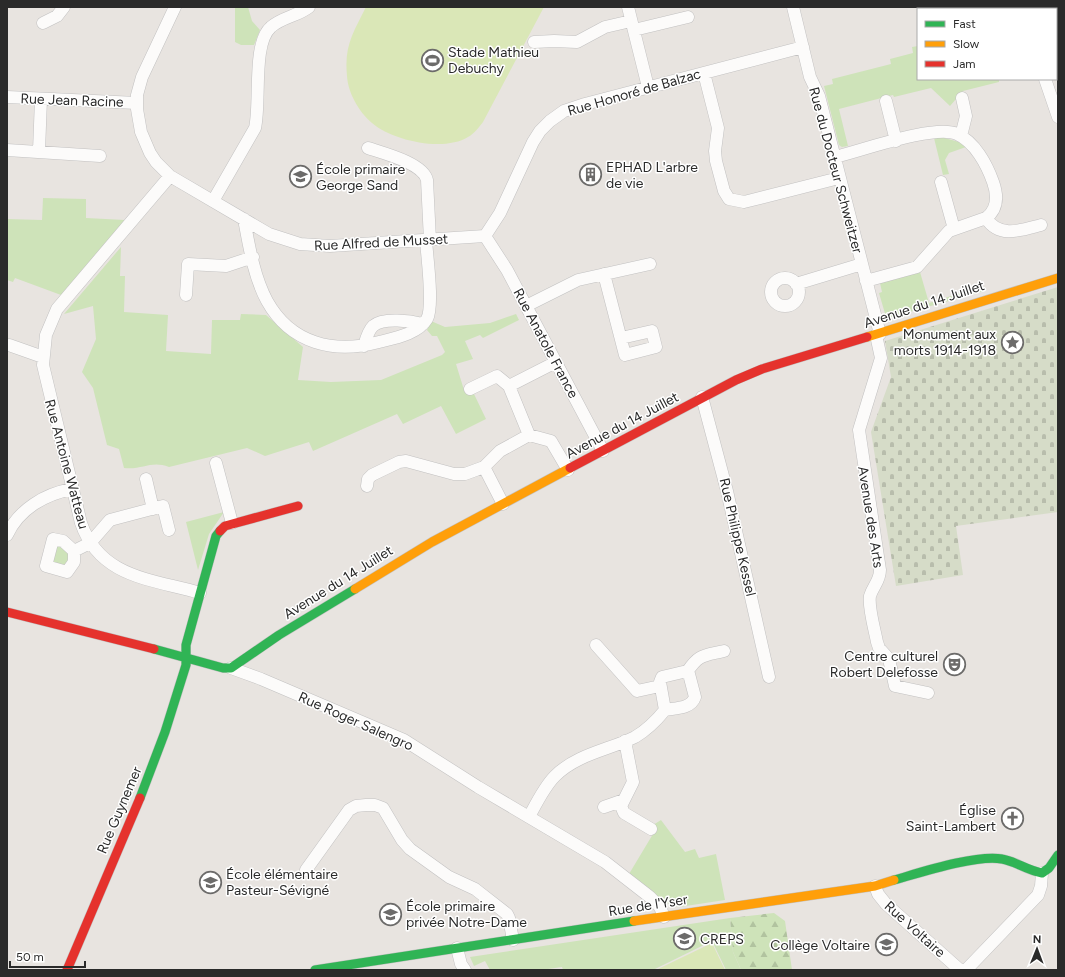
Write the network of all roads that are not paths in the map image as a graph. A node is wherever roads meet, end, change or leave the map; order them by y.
1 (64, 7) edge
2 (175, 7) edge
3 (309, 7) edge
4 (628, 7) edge
5 (793, 7) edge
6 (688, 17) dead end
7 (43, 24) dead end
8 (632, 26) junction
9 (534, 42) dead end
10 (803, 47) junction
11 (704, 73) junction
12 (1045, 80) edge
13 (648, 87) junction
14 (7, 97) edge
15 (962, 98) dead end
16 (41, 99) junction
17 (886, 101) dead end
18 (137, 103) junction
19 (1058, 117) edge
20 (961, 136) junction
21 (896, 141) junction
22 (368, 148) dead end
23 (7, 150) edge
24 (39, 151) junction
25 (100, 156) dead end
26 (835, 157) junction
27 (170, 176) junction
28 (839, 178) junction
29 (941, 182) dead end
30 (213, 201) junction
31 (986, 218) junction
32 (244, 219) junction
33 (1041, 225) dead end
34 (954, 229) junction
35 (485, 236) junction
36 (428, 240) junction
37 (253, 257) junction
38 (650, 264) dead end
39 (862, 264) junction
40 (604, 274) junction
41 (1058, 278) edge
42 (866, 281) junction
43 (796, 284) dead end
44 (186, 295) dead end
45 (526, 306) junction
46 (423, 324) junction
47 (878, 334) junction
48 (621, 338) dead end
49 (9, 345) dead end
50 (364, 346) junction
51 (43, 357) junction
52 (556, 362) junction
53 (509, 386) junction
54 (470, 389) dead end
55 (702, 398) junction
56 (529, 435) junction
57 (603, 451) junction
58 (216, 463) dead end
59 (484, 467) junction
60 (568, 470) junction
61 (146, 479) dead end
62 (367, 486) dead end
63 (72, 489) junction
64 (503, 504) junction
65 (298, 506) dead end
66 (153, 508) junction
67 (232, 523) junction
68 (169, 530) dead end
69 (8, 531) edge
70 (90, 543) junction
71 (74, 551) dead end
72 (200, 593) junction
73 (7, 612) edge
74 (596, 645) dead end
75 (724, 652) dead end
76 (186, 657) junction
77 (231, 668) junction
78 (687, 672) junction
79 (769, 677) dead end
80 (660, 686) junction
81 (928, 693) dead end
82 (665, 710) junction
83 (626, 741) junction
84 (624, 800) junction
85 (604, 807) dead end
86 (529, 817) junction
87 (651, 829) dead end
88 (1058, 856) edge
89 (306, 870) dead end
90 (1042, 873) junction
91 (875, 886) junction
92 (664, 917) junction
93 (513, 940) junction
94 (457, 948) junction
95 (67, 970) edge
96 (315, 970) edge
97 (465, 970) edge
98 (960, 970) edge
99 (966, 970) edge

1 - 7 street
2 - 18 street, Rue Alfred de Musset
3 - 30 street
4 - 8 street
5 - 10 street, Rue du Docteur Schweitzer
6 - 8 street
8 - 9 street
8 - 13 street
10 - 11 street, Rue Honoré de Balzac
10 - 26 street, Rue du Docteur Schweitzer
11 - 13 street, Rue Honoré de Balzac
11 - 28 street
12 - 19 street
13 - 35 street, Rue Honoré de Balzac
14 - 16 street, Rue Jean Racine
15 - 20 street
16 - 18 street, Rue Jean Racine
16 - 24 street
17 - 21 street
18 - 27 street, Rue Alfred de Musset
20 - 21 street
20 - 31 street
21 - 26 street
22 - 36 street
23 - 24 street
24 - 25 street
26 - 28 street, Rue du Docteur Schweitzer
27 - 30 street, Rue Alfred de Musset
27 - 51 street, Rue Antoine Watteau
28 - 39 street, Rue du Docteur Schweitzer
29 - 34 street
30 - 32 street, Rue Alfred de Musset
31 - 33 street
31 - 34 street
32 - 36 street, Rue Alfred de Musset
32 - 37 street
34 - 42 street
35 - 36 street, Rue Alfred de Musset
35 - 45 street, Rue Anatole France
36 - 46 street
37 - 44 street
37 - 50 street
38 - 40 street
39 - 42 street, Rue du Docteur Schweitzer
39 - 43 street
40 - 45 street
40 - 48 street
41 - 47 street, Avenue du 14 Juillet
42 - 47 street, Rue du Docteur Schweitzer
45 - 52 street, Rue Anatole France
46 - 50 street
46 - 50 street
47 - 55 street, Avenue du 14 Juillet
47 - 81 street, Avenue des Arts
49 - 51 street
51 - 63 street, Rue Antoine Watteau
52 - 53 street
52 - 57 street, Rue Anatole France
53 - 54 street
53 - 56 street
55 - 57 street, Avenue du 14 Juillet
55 - 79 street, Rue Philippe Kessel
56 - 59 street
56 - 60 street
57 - 60 street, Avenue du 14 Juillet
58 - 67 street
59 - 62 street
59 - 64 street
60 - 64 street, Avenue du 14 Juillet
61 - 66 street
63 - 69 street
63 - 70 street, Rue Antoine Watteau
64 - 77 street, Avenue du 14 Juillet
65 - 67 street
66 - 68 street
66 - 70 street
67 - 72 street, Rue Guynemer
70 - 71 street
70 - 72 street, Rue Antoine Watteau
72 - 76 street, Rue Guynemer
73 - 76 street, Rue Roger Salengro
74 - 80 street
75 - 78 street
76 - 77 street, Rue Roger Salengro
76 - 95 street, Rue Guynemer
77 - 86 street, Rue Roger Salengro
78 - 80 street
78 - 82 street
80 - 82 street
82 - 83 street
83 - 84 street
83 - 86 street
84 - 85 street
84 - 87 street
86 - 92 street, Rue Roger Salengro
88 - 90 street
89 - 93 street
90 - 91 street, Rue de l'Yser
90 - 99 street
91 - 92 street, Rue de l'Yser
91 - 98 street, Rue Voltaire
92 - 93 street, Rue de l'Yser
93 - 94 street, Rue de l'Yser
94 - 96 street, Rue de l'Yser
94 - 97 street

